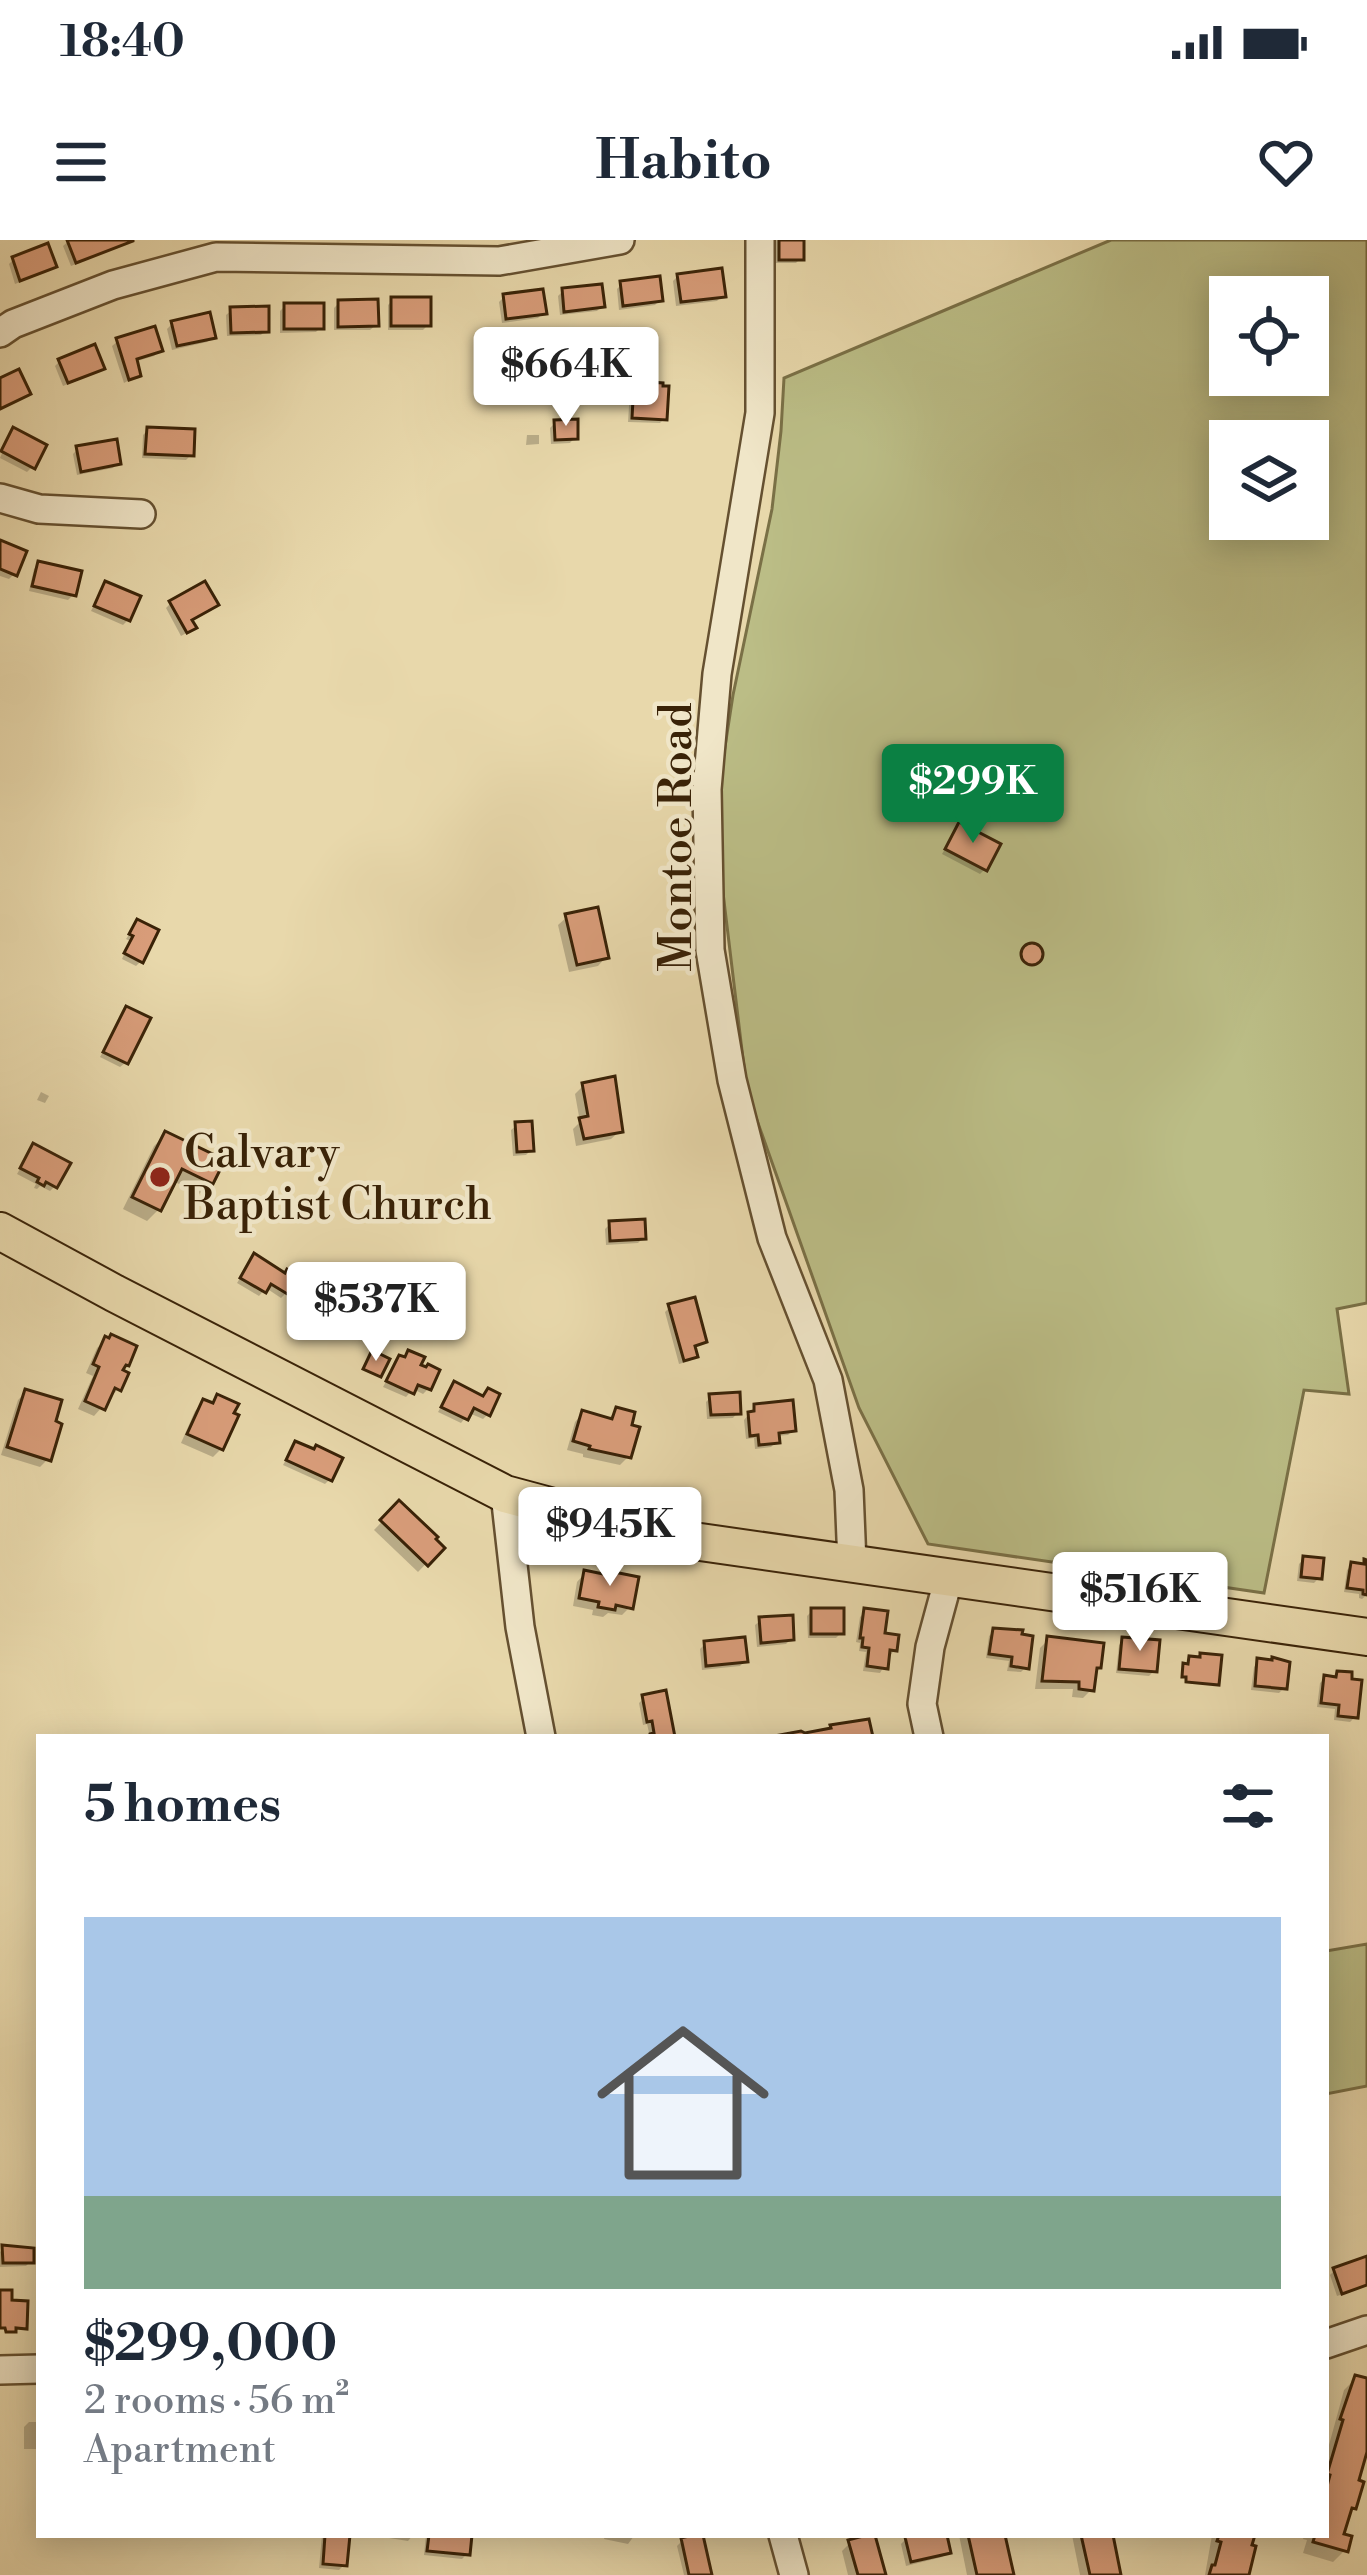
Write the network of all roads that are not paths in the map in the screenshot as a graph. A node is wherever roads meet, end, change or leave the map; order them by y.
1 (620, 240) edge
2 (760, 240) edge
3 (0, 333) edge
4 (0, 498) edge
5 (141, 514) dead end
6 (0, 1232) edge
7 (505, 1494) junction
8 (852, 1563) junction
9 (949, 1577) junction
10 (1367, 1637) edge
11 (540, 1734) edge
12 (927, 1734) edge
13 (1367, 2330) edge
14 (1329, 2343) edge
15 (36, 2369) edge
16 (0, 2370) edge
17 (784, 2538) edge
18 (794, 2575) edge

1 - 3 street
2 - 8 street, Montoe Road
4 - 5 street
6 - 7 main road
7 - 8 main road
7 - 11 street
8 - 9 main road
9 - 10 main road
9 - 12 street
13 - 14 street
15 - 16 street
17 - 18 street

